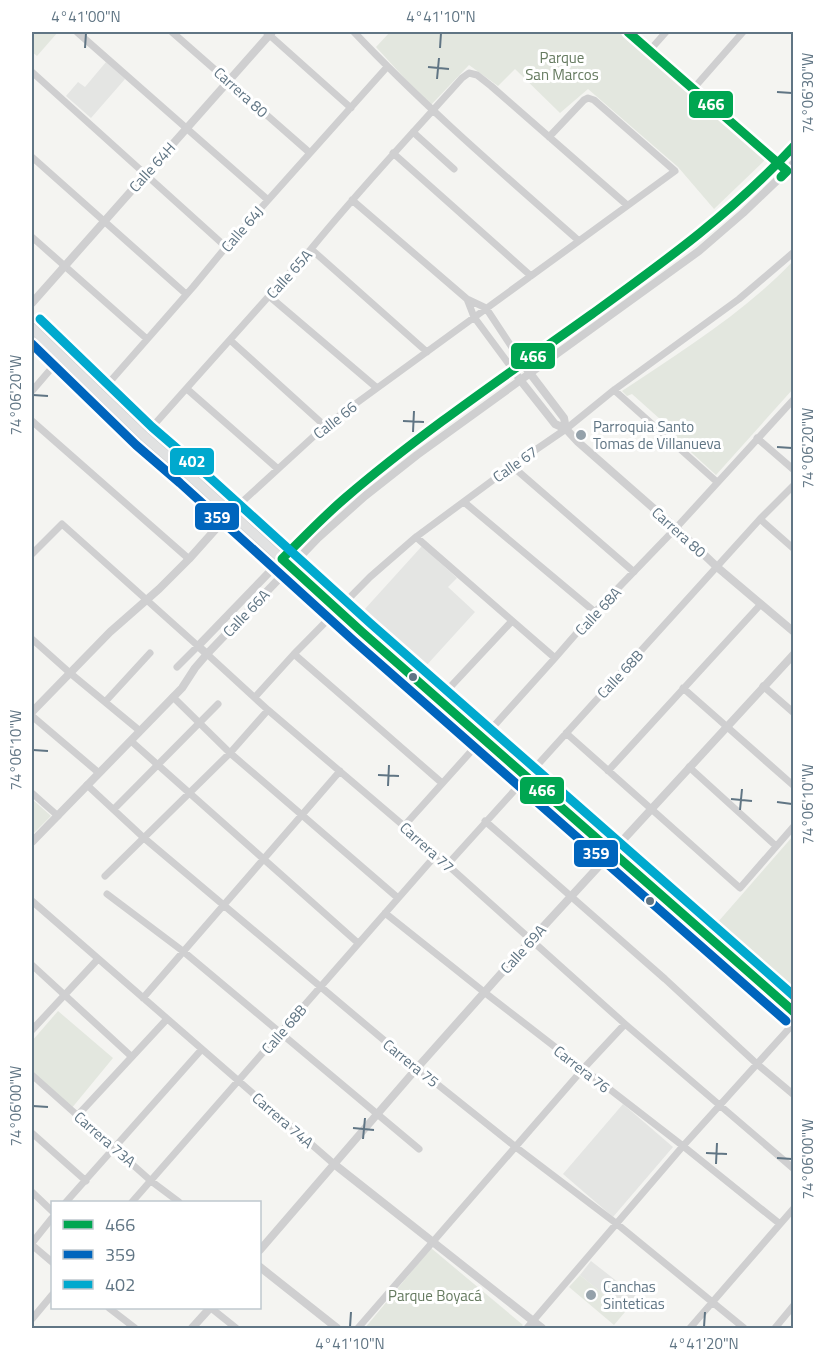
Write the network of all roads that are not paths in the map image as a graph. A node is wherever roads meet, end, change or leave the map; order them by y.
1 (77, 32) edge
2 (172, 32) edge
3 (269, 32) edge
4 (354, 32) edge
5 (628, 32) edge
6 (666, 32) edge
7 (742, 32) edge
8 (650, 50) junction
9 (387, 68) junction
10 (32, 72) edge
11 (228, 81) junction
12 (693, 89) junction
13 (351, 108) junction
14 (433, 111) junction
15 (186, 128) junction
16 (413, 132) junction
17 (549, 137) junction
18 (794, 145) edge
19 (309, 153) junction
20 (393, 153) junction
21 (32, 157) edge
22 (778, 163) junction
23 (794, 164) edge
24 (454, 169) dead end
25 (787, 171) junction
26 (145, 175) junction
27 (268, 200) junction
28 (352, 200) junction
29 (627, 205) junction
30 (104, 221) junction
31 (32, 237) edge
32 (579, 241) junction
33 (226, 247) junction
34 (311, 249) junction
35 (794, 252) edge
36 (64, 266) junction
37 (531, 276) junction
38 (186, 294) junction
39 (269, 296) junction
40 (468, 299) junction
41 (32, 303) edge
42 (486, 308) junction
43 (474, 317) junction
44 (32, 328) edge
45 (147, 339) junction
46 (230, 340) junction
47 (427, 352) junction
48 (62, 356) junction
49 (523, 364) junction
50 (514, 371) junction
51 (530, 374) junction
52 (520, 381) junction
53 (377, 388) junction
54 (187, 389) junction
55 (32, 390) edge
56 (614, 390) junction
57 (100, 393) junction
58 (794, 399) edge
59 (32, 421) edge
60 (326, 426) junction
61 (566, 429) junction
62 (144, 436) junction
63 (757, 438) junction
64 (512, 466) junction
65 (278, 469) junction
66 (794, 470) edge
67 (717, 482) junction
68 (794, 485) edge
69 (464, 502) junction
70 (231, 513) junction
71 (760, 519) junction
72 (676, 528) junction
73 (416, 537) junction
74 (794, 549) edge
75 (32, 554) edge
76 (189, 559) junction
77 (282, 559) junction
78 (290, 567) junction
79 (717, 567) junction
80 (634, 572) junction
81 (147, 601) junction
82 (761, 604) junction
83 (338, 610) junction
84 (595, 612) junction
85 (512, 621) junction
86 (794, 632) edge
87 (32, 639) edge
88 (198, 646) junction
89 (150, 653) dead end
90 (207, 654) junction
91 (294, 654) junction
92 (794, 654) edge
93 (555, 658) junction
94 (177, 667) dead end
95 (70, 673) junction
96 (763, 686) junction
97 (683, 688) junction
98 (173, 697) junction
99 (255, 697) junction
100 (439, 699) junction
101 (105, 702) junction
102 (218, 704) dead end
103 (268, 710) junction
104 (794, 713) edge
105 (32, 714) edge
106 (199, 724) junction
107 (726, 727) junction
108 (140, 731) junction
109 (566, 733) junction
110 (483, 737) junction
111 (131, 741) junction
112 (230, 753) junction
113 (157, 765) junction
114 (689, 767) junction
115 (340, 771) junction
116 (608, 771) junction
117 (99, 773) junction
118 (526, 776) junction
119 (442, 783) junction
120 (87, 785) junction
121 (794, 786) edge
122 (32, 793) edge
123 (189, 793) junction
124 (114, 809) junction
125 (651, 809) junction
126 (302, 815) junction
127 (58, 816) junction
128 (485, 821) junction
129 (404, 826) junction
130 (794, 826) edge
131 (144, 838) junction
132 (32, 842) edge
133 (776, 846) junction
134 (612, 852) junction
135 (436, 855) junction
136 (263, 859) junction
137 (447, 865) junction
138 (105, 876) dead end
139 (107, 894) dead end
140 (571, 896) junction
141 (398, 898) junction
142 (32, 901) edge
143 (224, 906) junction
144 (385, 913) junction
145 (531, 940) junction
146 (358, 943) junction
147 (184, 952) junction
148 (98, 959) junction
149 (32, 965) edge
150 (320, 987) junction
151 (484, 993) junction
152 (63, 994) junction
153 (143, 998) junction
154 (794, 1012) edge
155 (167, 1019) junction
156 (794, 1023) edge
157 (626, 1024) junction
158 (32, 1030) edge
159 (280, 1033) junction
160 (202, 1049) junction
161 (132, 1057) junction
162 (757, 1064) junction
163 (417, 1068) junction
164 (584, 1070) junction
165 (32, 1075) edge
166 (238, 1081) junction
167 (794, 1095) edge
168 (719, 1105) junction
169 (377, 1114) junction
170 (77, 1116) junction
171 (32, 1133) edge
172 (683, 1146) junction
173 (115, 1147) junction
174 (517, 1148) junction
175 (419, 1149) dead end
176 (334, 1164) junction
177 (794, 1169) edge
178 (86, 1181) junction
179 (151, 1181) junction
180 (32, 1192) edge
181 (68, 1201) edge
182 (134, 1201) edge
183 (176, 1201) edge
184 (794, 1208) edge
185 (51, 1210) edge
186 (51, 1219) edge
187 (616, 1224) junction
188 (780, 1224) junction
189 (433, 1243) junction
190 (32, 1244) edge
191 (261, 1249) edge
192 (51, 1261) edge
193 (261, 1268) edge
194 (51, 1295) edge
195 (713, 1302) junction
196 (794, 1305) edge
197 (110, 1309) edge
198 (210, 1309) edge
199 (212, 1309) edge
200 (32, 1319) edge
201 (533, 1321) junction
202 (135, 1329) edge
203 (192, 1329) edge
204 (236, 1329) edge
205 (337, 1329) edge
206 (358, 1329) edge
207 (527, 1329) edge
208 (542, 1329) edge
209 (690, 1329) edge
210 (744, 1329) edge
211 (775, 1329) edge

1 - 15 street
2 - 11 street, Carrera 80
3 - 11 street, Calle 64H
3 - 13 street
4 - 9 street
5 - 8 street
6 - 8 street
7 - 12 street
8 - 12 street
9 - 13 street, Calle 64J
9 - 14 street
10 - 26 street
11 - 15 street, Calle 64H
11 - 19 street, Carrera 80
12 - 22 street
13 - 19 street, Calle 64J
14 - 16 street, Calle 65A
14 - 17 street, Calle 65A
14 - 32 street
15 - 26 street, Calle 64H
15 - 27 street
16 - 20 street, Calle 65A
16 - 24 street
17 - 29 street
17 - 29 street, Calle 66
18 - 22 street, Calle 66A
19 - 27 street, Calle 64J
20 - 28 street, Calle 65A
20 - 37 street
21 - 30 street
22 - 25 street
22 - 49 street, Calle 66A
23 - 25 street, Calle 66A
25 - 51 street, Calle 66A
26 - 30 street, Calle 64H
26 - 33 street
27 - 33 street, Calle 64J
28 - 34 street, Calle 65A
28 - 40 street, Carrera 80
29 - 32 street, Calle 66
30 - 36 street, Calle 64H
30 - 38 street
31 - 36 street
32 - 37 street, Calle 66
33 - 38 street, Calle 64J
34 - 39 street, Calle 65A
34 - 47 street
35 - 56 street, Calle 67
36 - 41 street, Calle 64H
36 - 45 street
37 - 42 street, Calle 66
38 - 45 street, Calle 64J
39 - 46 street, Calle 65A
39 - 53 street
40 - 42 street, Carrera 80
40 - 43 street, Carrera 80
42 - 43 street, Calle 66
42 - 49 street, Carrera 80
43 - 47 street, Calle 66
43 - 50 street, Carrera 80
44 - 48 main road
45 - 57 street, Calle 64J
46 - 54 street, Calle 65A
46 - 60 street
47 - 53 street, Calle 66
48 - 55 street
48 - 57 main road
49 - 50 street, Calle 66A
49 - 51 street, Carrera 80
50 - 52 street, Carrera 80
50 - 77 street, Calle 66A
51 - 52 street, Calle 66A
51 - 61 street, Carrera 80
52 - 61 street, Carrera 80
52 - 78 street, Calle 66A
53 - 60 street, Calle 66
54 - 62 street, Calle 65A
54 - 65 street
56 - 61 street, Calle 67
56 - 67 street
57 - 62 main road
58 - 63 street, Calle 68A
59 - 76 street
60 - 65 street, Calle 66
61 - 64 street, Calle 67
61 - 72 street, Carrera 80
62 - 70 main road
63 - 66 street
63 - 67 street, Calle 68A
64 - 69 street, Calle 67
64 - 80 street
65 - 70 street, Calle 66
67 - 72 street, Calle 68A
68 - 71 street, Calle 68B
69 - 73 street, Calle 67
69 - 84 street
70 - 76 street, Calle 66
70 - 77 main road
71 - 74 street
71 - 79 street, Calle 68B
72 - 79 street, Carrera 80
72 - 80 street, Calle 68A
73 - 83 street, Calle 67
73 - 85 street
75 - 81 street, Carrera 77
76 - 81 street, Calle 66
77 - 78 main road
77 - 88 street, Calle 66A
78 - 83 main road
78 - 90 street, Calle 66A
79 - 82 street, Carrera 80
79 - 109 street, Calle 68B
80 - 84 street, Calle 68A
81 - 88 street, Carrera 77
81 - 95 street, Calle 66
82 - 86 street, Carrera 80
82 - 97 street
83 - 91 street, Calle 67
83 - 100 main road
84 - 93 street, Calle 68A
85 - 93 street
85 - 100 street
87 - 95 street
88 - 90 street, Carrera 77
88 - 94 street, Calle 66A
89 - 101 street
90 - 98 street, Calle 66A
90 - 99 street, Carrera 77
91 - 99 street, Calle 67
91 - 119 street
92 - 96 street, Calle 69A
93 - 110 street, Calle 68A
95 - 101 street
95 - 105 street, Calle 66
96 - 104 street
96 - 107 street, Calle 69A
97 - 107 street
97 - 116 street
98 - 106 street
98 - 108 street, Calle 66A
99 - 103 street, Carrera 77
100 - 110 main road
101 - 108 street
102 - 106 street
103 - 112 street
103 - 115 street, Carrera 77
105 - 117 street
106 - 112 street
106 - 113 street
107 - 114 street, Calle 69A
107 - 121 street
108 - 111 street, Calle 66A
109 - 116 street
109 - 118 street, Calle 68B
110 - 118 main road
110 - 119 street, Calle 68A
111 - 113 street
111 - 117 street, Calle 66A
112 - 123 street
112 - 126 street
113 - 123 street
113 - 124 street
114 - 125 street, Calle 69A
114 - 133 street
115 - 126 street
115 - 129 street, Carrera 77
116 - 125 street
117 - 120 street, Calle 66A
118 - 128 street, Calle 68B
118 - 134 main road
119 - 129 street, Calle 68A
120 - 124 street, Carrera 75
120 - 127 street, Calle 66A
122 - 127 street
123 - 131 street
123 - 136 street
124 - 131 street, Carrera 75
125 - 133 street
125 - 134 street, Calle 69A
126 - 136 street
126 - 141 street
127 - 132 street, Calle 66A
128 - 137 street, Calle 68B
128 - 140 street
129 - 135 street, Carrera 77
130 - 133 street
131 - 138 street
131 - 143 street, Carrera 75
134 - 140 street, Calle 69A
134 - 154 main road
135 - 137 street, Carrera 77
135 - 141 street, Calle 68B
136 - 143 street
136 - 146 street
137 - 145 street, Carrera 77
139 - 147 street
140 - 145 street, Calle 69A
140 - 162 street
141 - 144 street, Calle 68B
142 - 148 street, Carrera 74A
143 - 147 street
143 - 150 street, Carrera 75
144 - 146 street, Calle 68B
144 - 151 street, Carrera 76
145 - 151 street, Calle 69A
145 - 157 street, Carrera 77
146 - 150 street, Calle 68B
147 - 153 street
147 - 159 street
148 - 152 street
148 - 153 street, Carrera 74A
149 - 152 street
150 - 159 street, Calle 68B
150 - 163 street, Carrera 75
151 - 163 street, Calle 69A
151 - 164 street, Carrera 76
152 - 158 street
152 - 161 street
153 - 155 street, Carrera 74A
155 - 160 street, Carrera 74A
155 - 161 street
156 - 162 street
157 - 164 street
157 - 168 street, Carrera 77
159 - 166 street, Calle 68B
159 - 169 street
160 - 166 street, Carrera 74A
160 - 173 street
161 - 170 street
162 - 167 street
162 - 168 street
163 - 169 street, Calle 69A
163 - 174 street, Carrera 75
164 - 172 street, Carrera 76
164 - 174 street
165 - 170 street, Carrera 73A
166 - 176 street, Carrera 74A
166 - 179 street, Calle 68B
168 - 172 street
168 - 177 street, Carrera 77
169 - 175 street
169 - 176 street, Calle 69A
170 - 173 street, Carrera 73A
171 - 178 street
172 - 187 street
172 - 188 street, Carrera 76
173 - 178 street
173 - 179 street, Carrera 73A
174 - 187 street, Carrera 75
174 - 189 street
176 - 189 street, Carrera 74A
176 - 191 street, Calle 69A
178 - 181 street
179 - 182 street, Calle 68B
179 - 183 street, Carrera 73A
180 - 185 street
184 - 188 street
186 - 190 street
187 - 195 street, Carrera 75
187 - 201 street
188 - 195 street
189 - 201 street, Carrera 74A
189 - 206 street
190 - 192 street
193 - 205 street
194 - 200 street
195 - 209 street
195 - 210 street, Carrera 75
196 - 211 street
197 - 202 street
198 - 203 street
199 - 204 street
201 - 207 street
201 - 208 street, Carrera 74A

